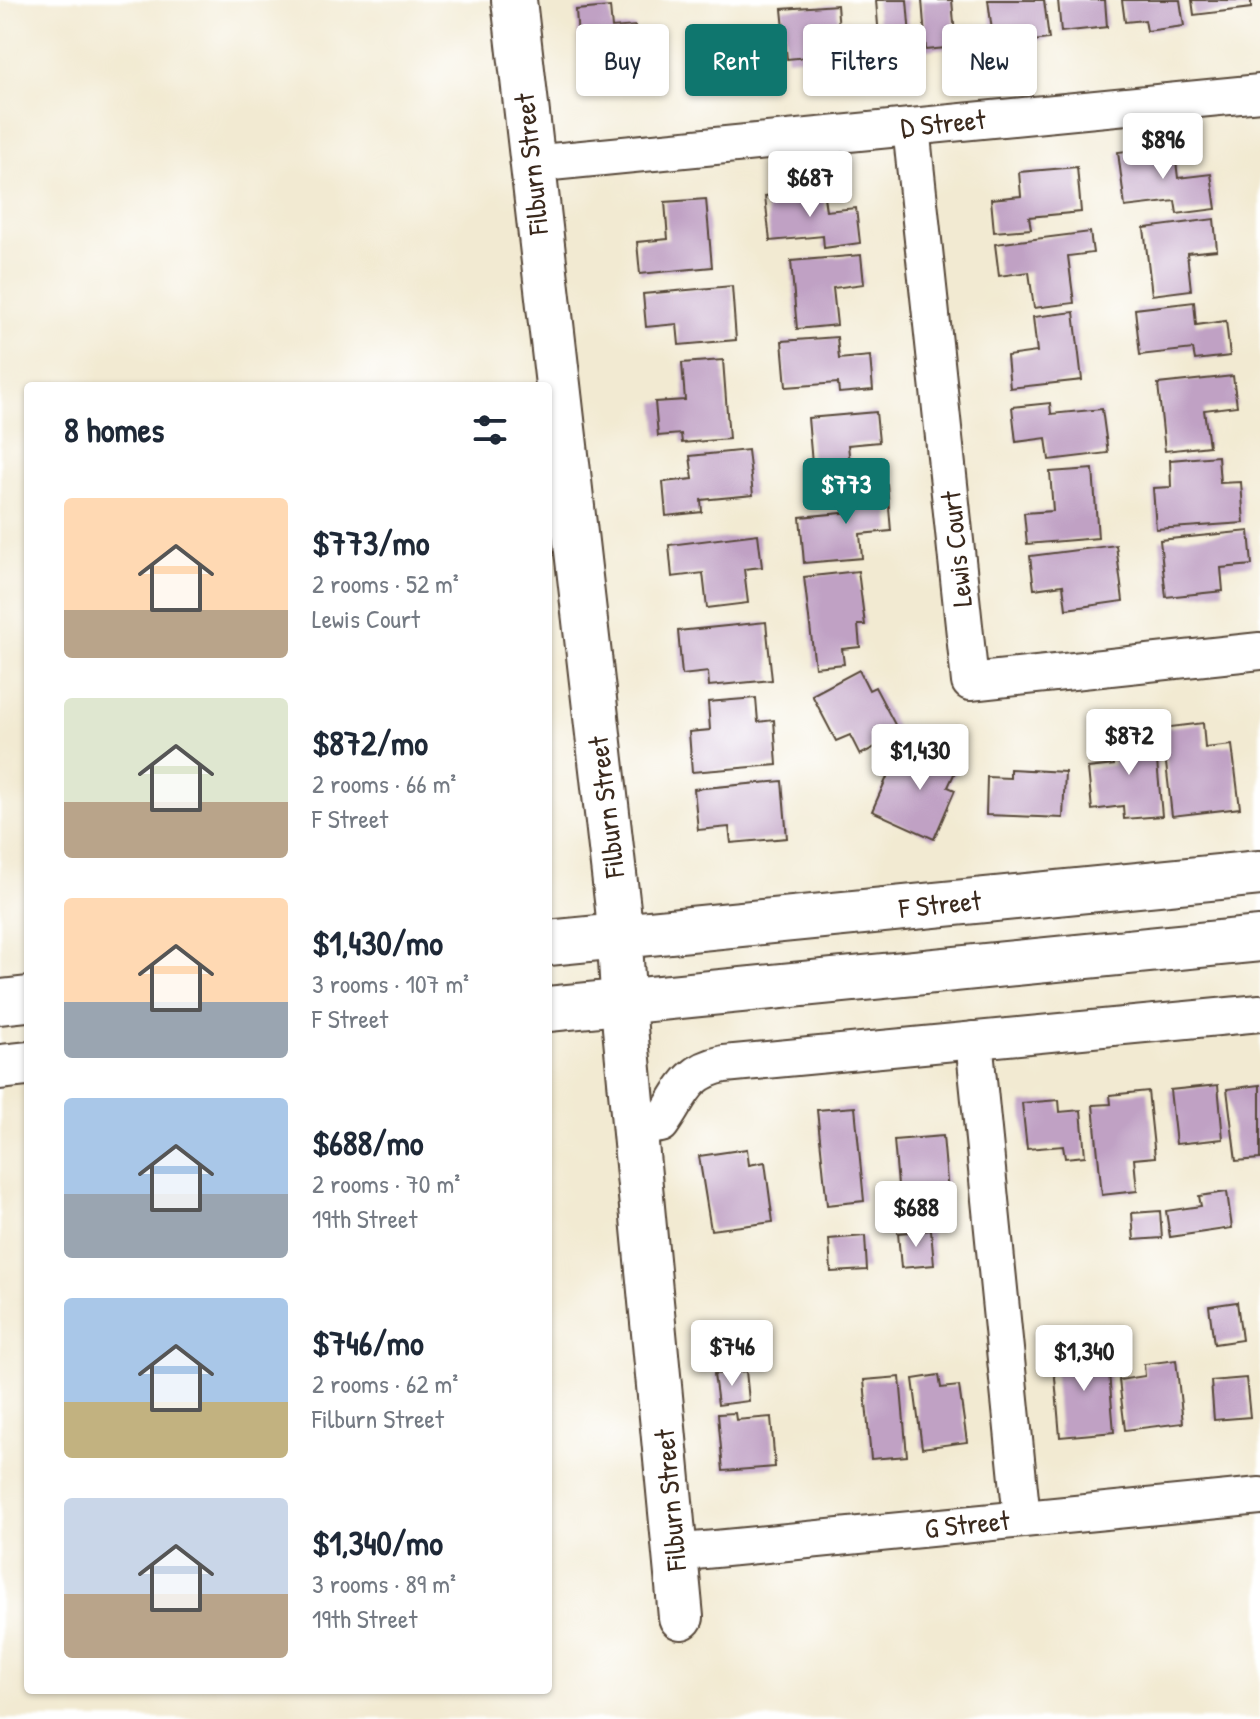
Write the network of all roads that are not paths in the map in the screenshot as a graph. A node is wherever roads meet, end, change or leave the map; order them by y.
1 (514, 0) edge
2 (1260, 93) edge
3 (911, 127) junction
4 (531, 164) junction
5 (1260, 651) edge
6 (1260, 873) edge
7 (620, 935) junction
8 (1260, 939) edge
9 (552, 943) edge
10 (24, 999) edge
11 (624, 1001) junction
12 (0, 1002) edge
13 (552, 1009) edge
14 (1260, 1013) edge
15 (974, 1040) junction
16 (24, 1064) edge
17 (0, 1067) edge
18 (635, 1128) junction
19 (1260, 1496) edge
20 (1022, 1519) junction
21 (674, 1553) junction
22 (681, 1617) dead end

1 - 4 street, Filburn Street
2 - 3 street, D Street
3 - 4 street, D Street
3 - 5 street, Lewis Court
4 - 7 street, Filburn Street
6 - 7 street, F Street
7 - 9 street, F Street
7 - 11 street, Filburn Street
8 - 11 street
10 - 12 street
11 - 13 street
11 - 18 street, Filburn Street
14 - 15 street
15 - 18 street
15 - 20 street
16 - 17 street
18 - 21 street, Filburn Street
19 - 20 street, G Street
20 - 21 street, G Street
21 - 22 street, Filburn Street

